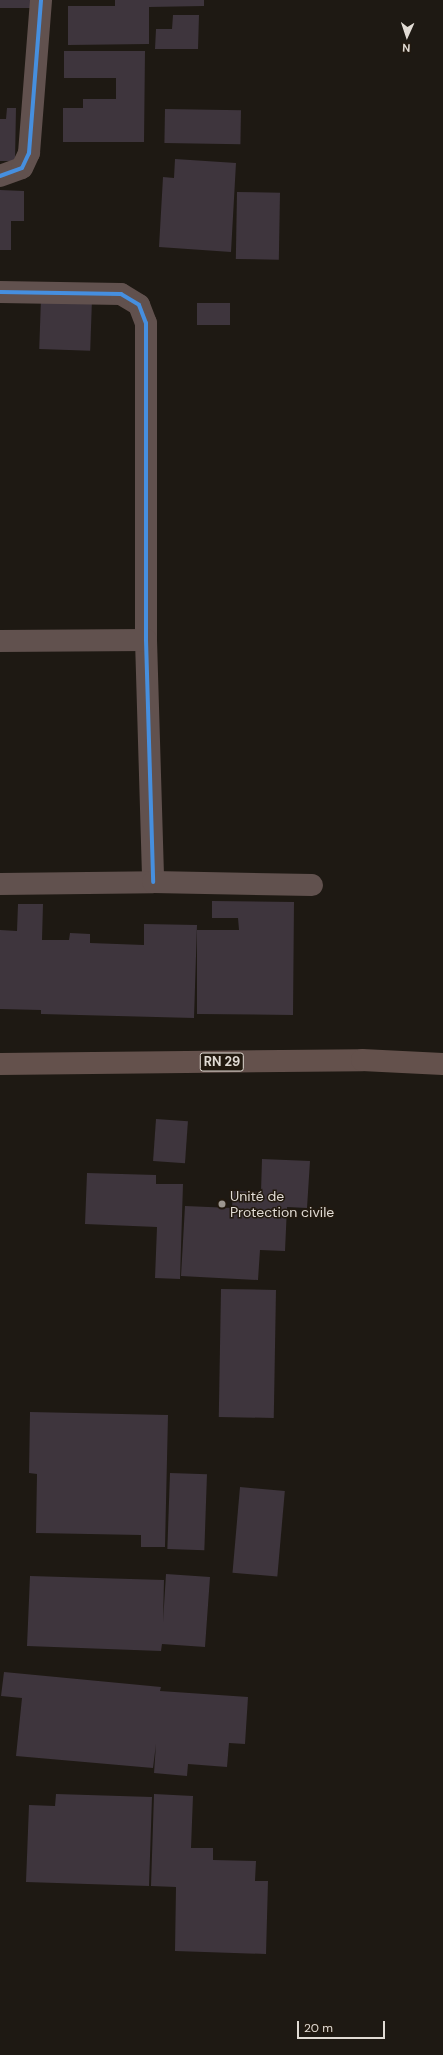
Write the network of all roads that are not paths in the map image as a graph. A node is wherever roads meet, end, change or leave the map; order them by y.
1 (41, 0) edge
2 (0, 176) edge
3 (0, 292) edge
4 (146, 640) junction
5 (0, 641) edge
6 (153, 882) junction
7 (0, 884) edge
8 (312, 885) dead end
9 (0, 1064) edge
10 (443, 1064) edge

1 - 2 street
3 - 4 street
4 - 5 street
4 - 6 street
6 - 7 street
6 - 8 street
9 - 10 main road, RN 29

